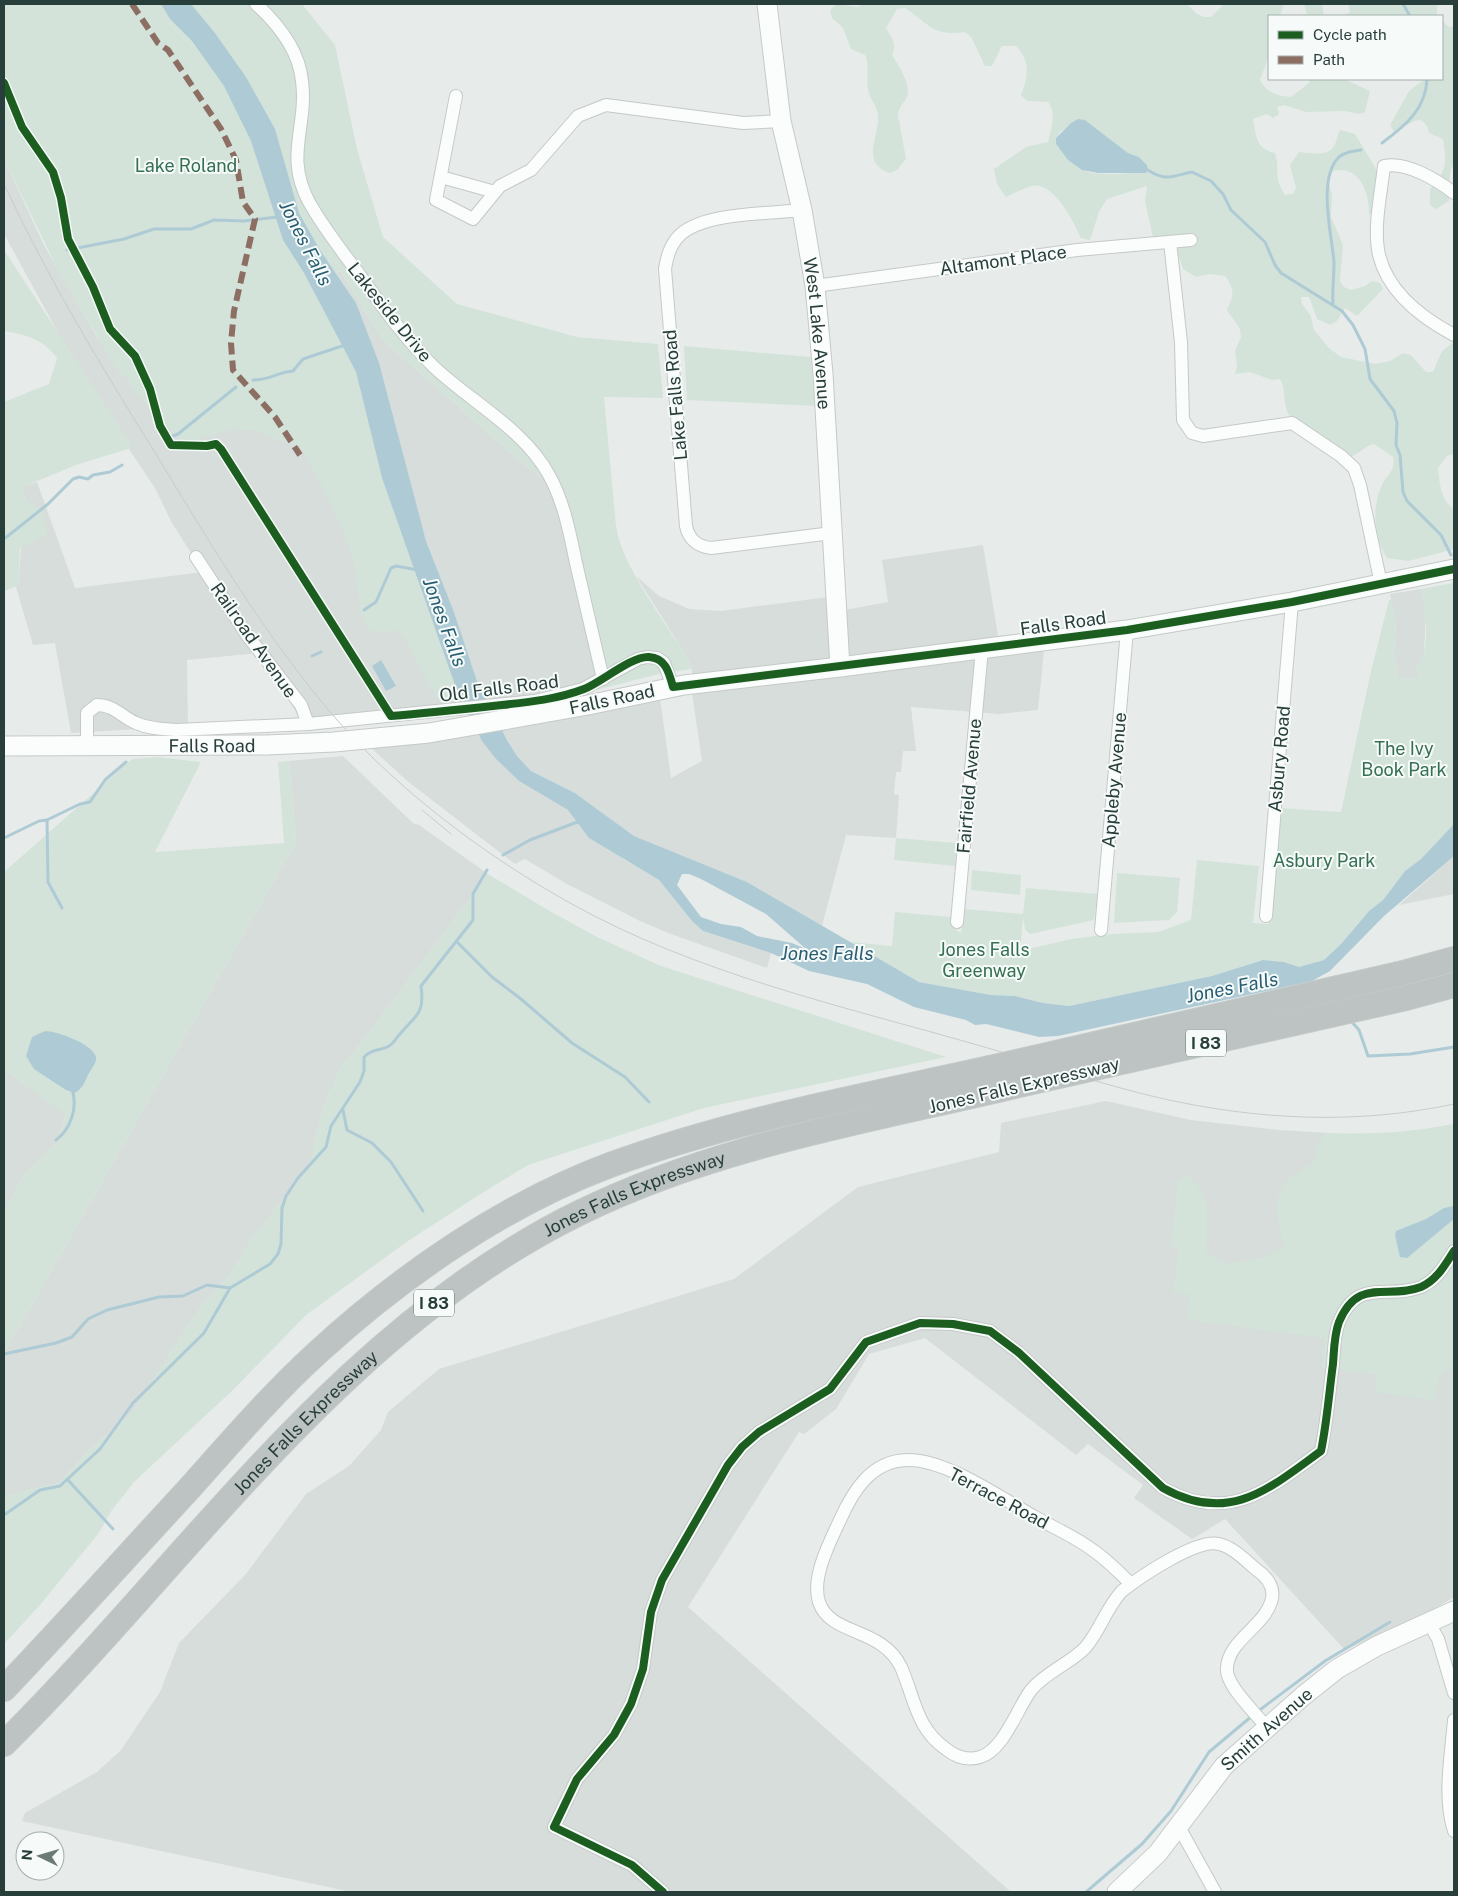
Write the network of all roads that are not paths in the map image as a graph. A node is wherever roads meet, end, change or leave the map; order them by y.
1 (256, 4) edge
2 (767, 4) edge
3 (456, 96) dead end
4 (781, 121) junction
5 (441, 178) junction
6 (495, 192) junction
7 (1454, 193) edge
8 (802, 210) junction
9 (1192, 240) dead end
10 (1170, 242) junction
11 (815, 286) junction
12 (1454, 334) edge
13 (832, 533) junction
14 (196, 557) dead end
15 (1454, 569) edge
16 (1381, 584) junction
17 (1292, 602) junction
18 (1127, 630) junction
19 (982, 649) junction
20 (840, 667) junction
21 (603, 679) junction
22 (673, 687) junction
23 (308, 724) junction
24 (4, 746) edge
25 (87, 746) junction
26 (1266, 916) dead end
27 (957, 922) dead end
28 (1101, 930) dead end
29 (1454, 960) edge
30 (1454, 985) edge
31 (1454, 1251) edge
32 (1131, 1584) junction
33 (1454, 1612) edge
34 (1429, 1623) junction
35 (4, 1689) edge
36 (1454, 1693) edge
37 (1454, 1720) edge
38 (1266, 1727) junction
39 (4, 1744) edge
40 (1180, 1827) junction
41 (1454, 1831) edge
42 (663, 1892) edge
43 (1118, 1892) edge
44 (1215, 1892) edge

1 - 21 street, Lakeside Drive
2 - 4 main road, West Lake Avenue
3 - 5 street
4 - 6 street
4 - 8 main road, West Lake Avenue
5 - 6 street
5 - 6 street
7 - 12 street
8 - 11 main road, West Lake Avenue
8 - 13 street, Lake Falls Road
9 - 10 street, Altamont Place
10 - 11 street, Altamont Place
10 - 16 street
11 - 13 main road, West Lake Avenue
13 - 20 main road, West Lake Avenue
14 - 23 street, Railroad Avenue
15 - 16 main road, Falls Road
16 - 17 main road, Falls Road
17 - 18 main road, Falls Road
17 - 26 street, Asbury Road
18 - 19 main road, Falls Road
18 - 28 street, Appleby Avenue
19 - 20 main road, Falls Road
19 - 27 street, Fairfield Avenue
20 - 22 main road, Falls Road
21 - 22 street, Old Falls Road
21 - 23 street, Old Falls Road
22 - 25 main road, Falls Road, bridge
23 - 25 street, Old Falls Road
24 - 25 main road, Falls Road
29 - 35 highway, Jones Falls Expressway / I 83, bridge
30 - 39 highway, Jones Falls Expressway / I 83, bridge
31 - 42 street
32 - 32 street, Terrace Road
32 - 38 street, Terrace Road
33 - 34 main road, Smith Avenue
34 - 36 street
34 - 38 main road, Smith Avenue
37 - 41 street
38 - 40 main road, Smith Avenue
40 - 43 main road, Smith Avenue
40 - 44 street

